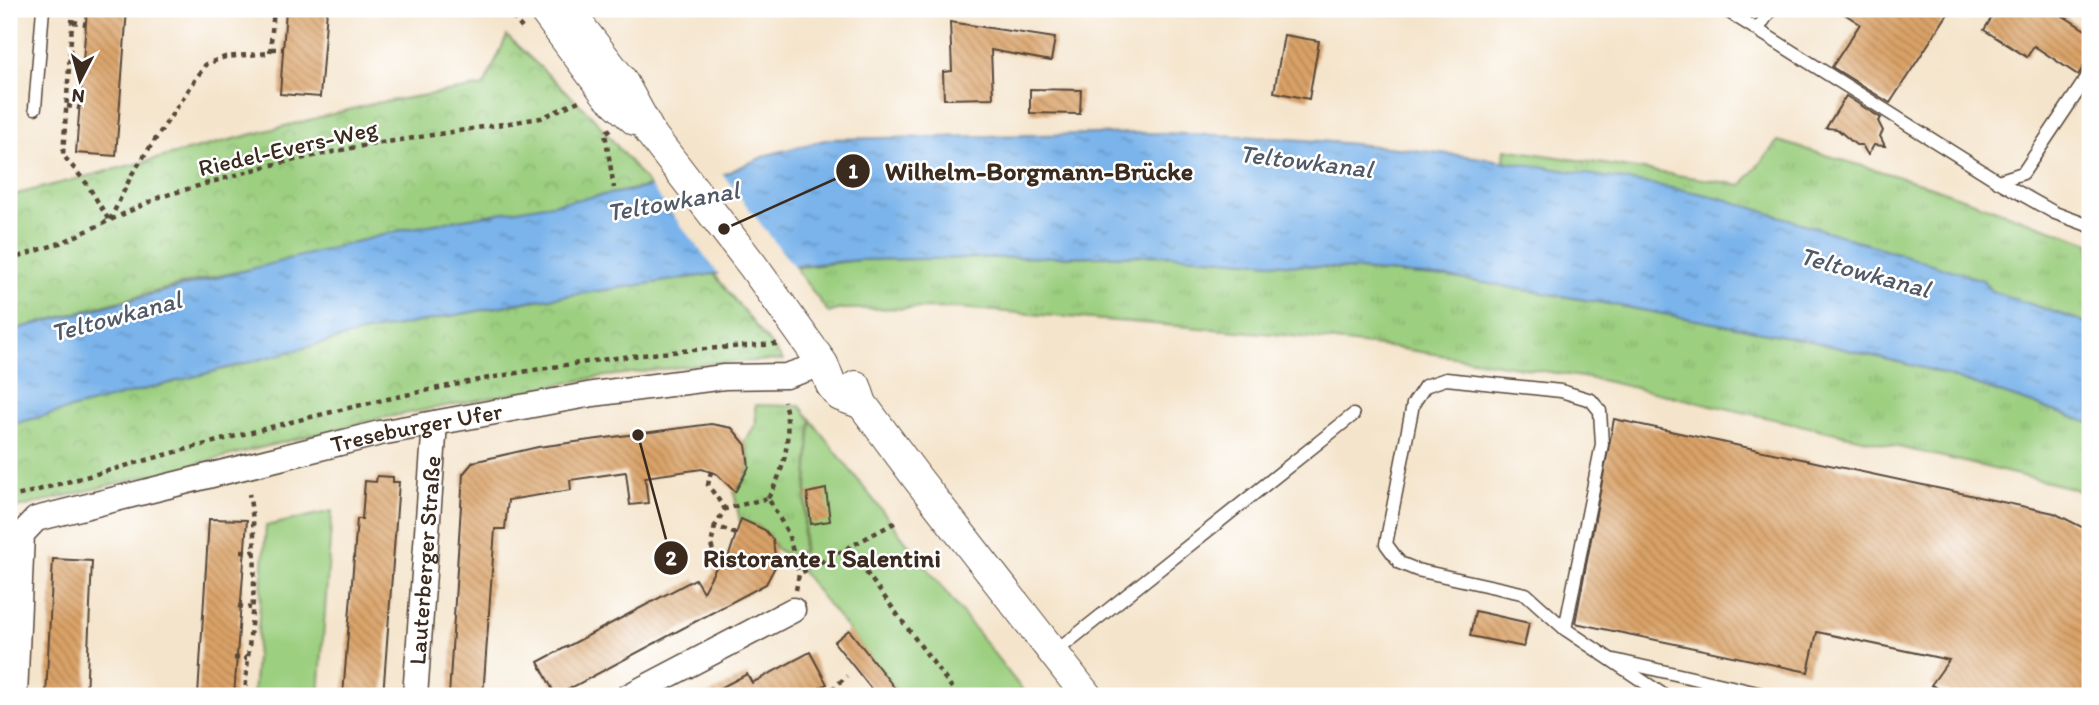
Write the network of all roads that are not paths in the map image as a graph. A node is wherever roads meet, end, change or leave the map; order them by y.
1 (43, 9) edge
2 (1724, 9) edge
3 (1772, 9) edge
4 (553, 10) edge
5 (1758, 29) junction
6 (2090, 73) edge
7 (35, 108) dead end
8 (1998, 181) junction
9 (2090, 226) edge
10 (823, 365) junction
11 (1353, 415) dead end
12 (435, 423) junction
13 (793, 610) road end
14 (1564, 629) junction
15 (1054, 653) junction
16 (1614, 660) junction
17 (15, 696) edge
18 (415, 696) edge
19 (629, 696) edge
20 (1087, 696) edge
21 (1665, 696) edge
22 (1771, 696) edge

1 - 7 lane
2 - 5 lane
3 - 5 lane
4 - 10 street
5 - 8 lane
6 - 8 lane
8 - 9 lane
10 - 12 street, Treseburger Ufer
10 - 15 street
11 - 15 lane
12 - 17 street, Treseburger Ufer
12 - 18 street, Lauterberger Straße
13 - 19 street
14 - 14 lane
14 - 16 lane
15 - 20 street
16 - 21 lane
16 - 22 lane

